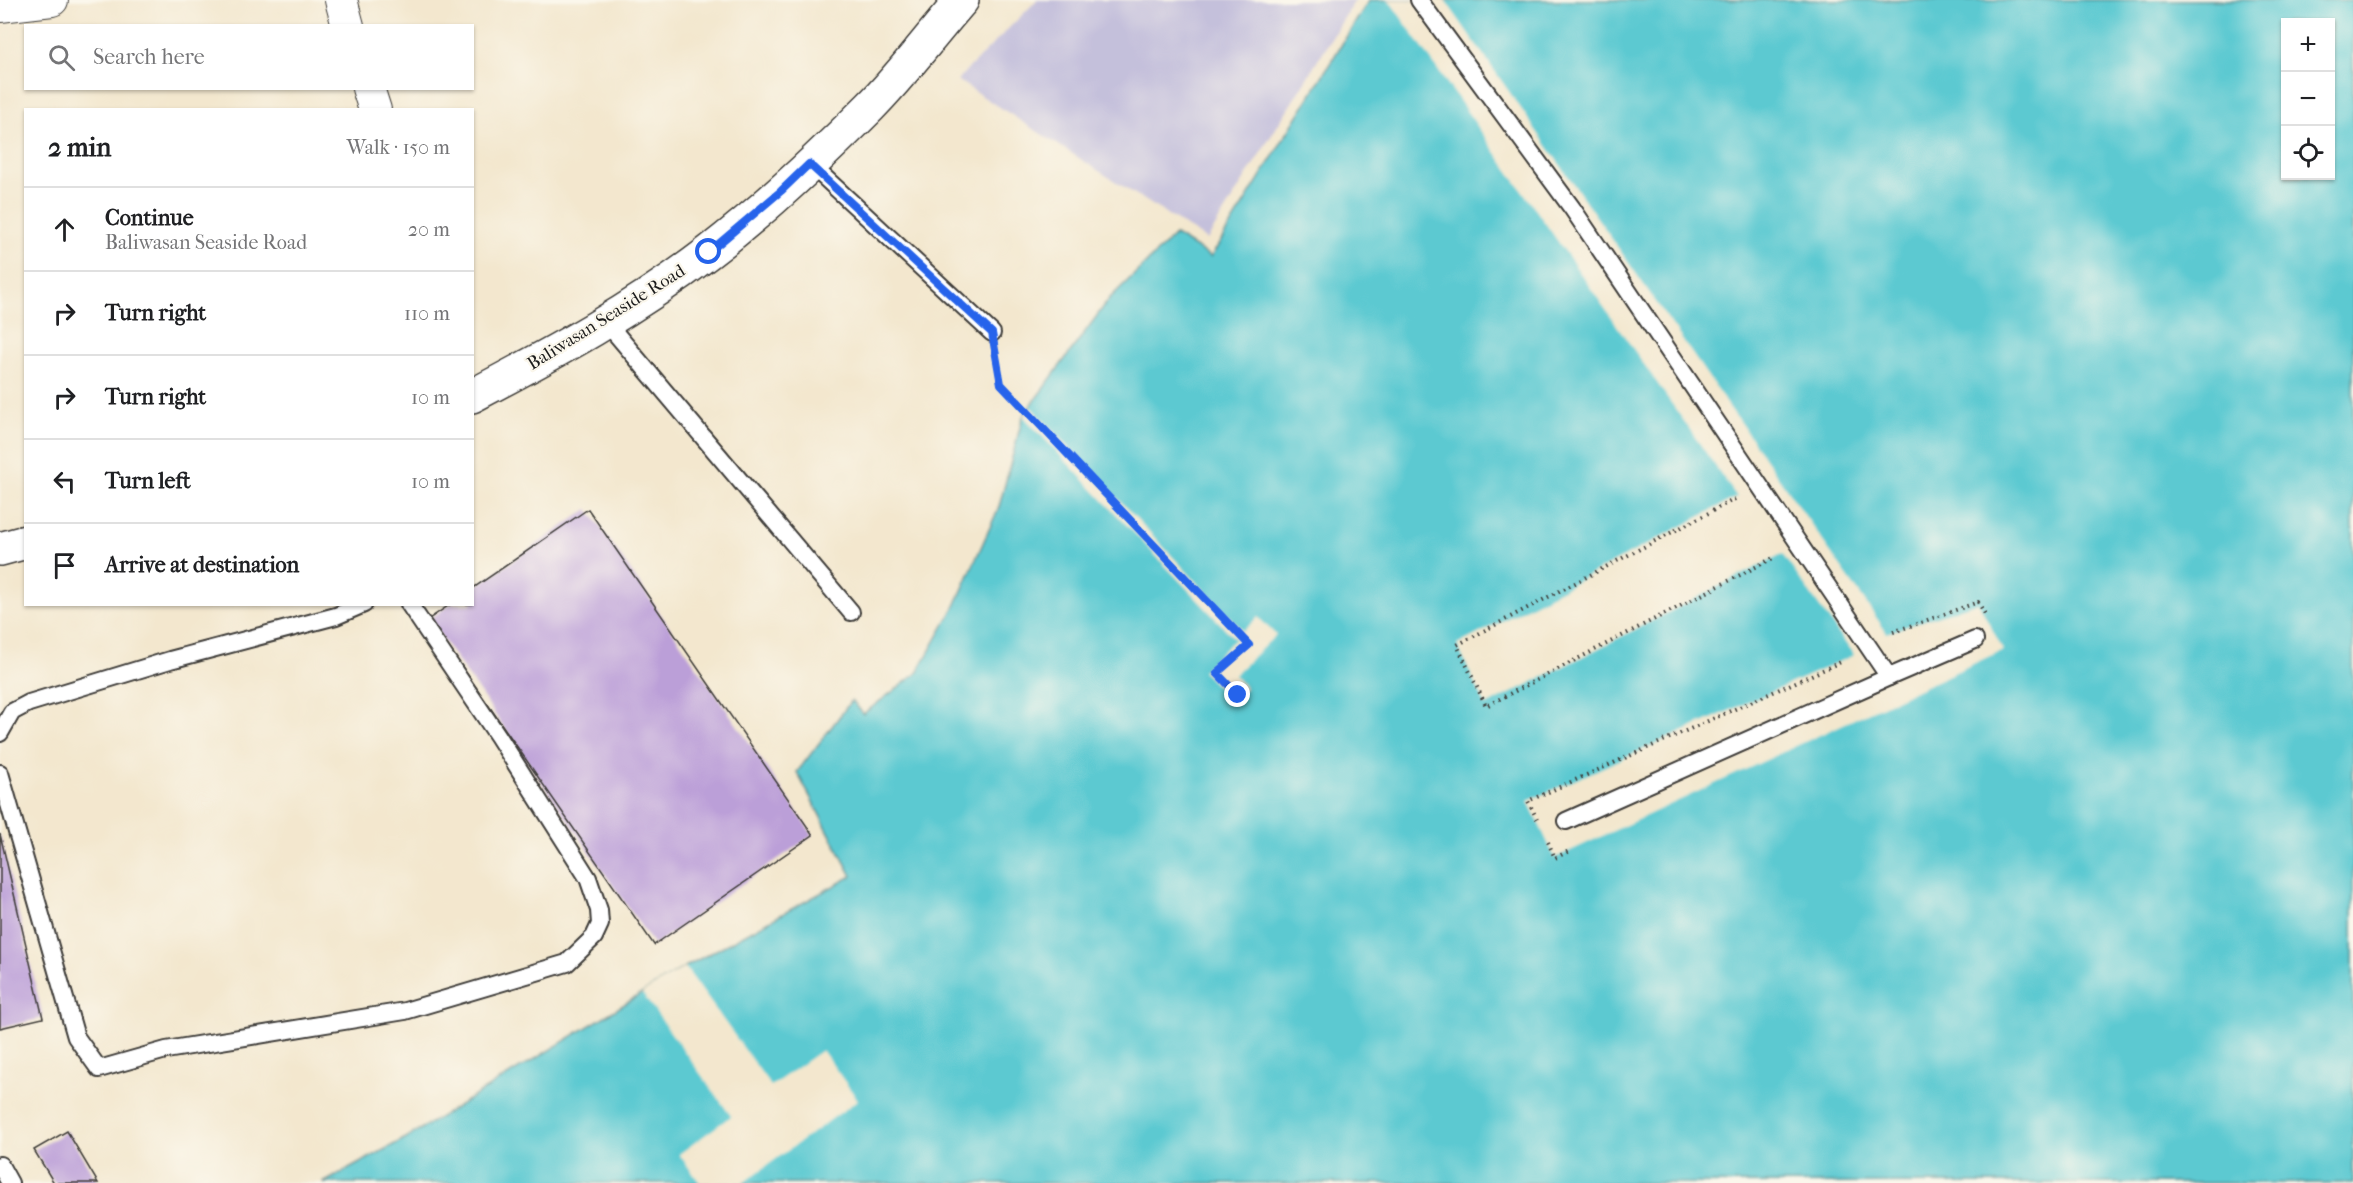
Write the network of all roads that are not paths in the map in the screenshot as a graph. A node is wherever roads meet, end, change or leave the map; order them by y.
1 (340, 0) edge
2 (962, 0) edge
3 (1419, 0) edge
4 (39, 1) edge
5 (0, 6) edge
6 (347, 24) edge
7 (369, 90) edge
8 (374, 108) edge
9 (809, 164) junction
10 (606, 322) junction
11 (992, 333) road end
12 (474, 395) edge
13 (24, 543) edge
14 (0, 549) edge
15 (359, 606) edge
16 (410, 606) edge
17 (851, 612) dead end
18 (1975, 639) dead end
19 (1889, 677) junction
20 (0, 733) edge
21 (0, 773) edge
22 (1566, 821) dead end
23 (0, 1165) edge
24 (10, 1183) edge

1 - 6 street
2 - 9 main road, Baliwasan Seaside Road
3 - 19 lane
4 - 5 street
7 - 8 street
9 - 10 main road, Baliwasan Seaside Road
9 - 11 lane
10 - 12 main road, Baliwasan Seaside Road
10 - 17 lane
13 - 14 main road
15 - 20 lane
16 - 21 lane
18 - 19 lane
19 - 22 lane
23 - 24 lane

